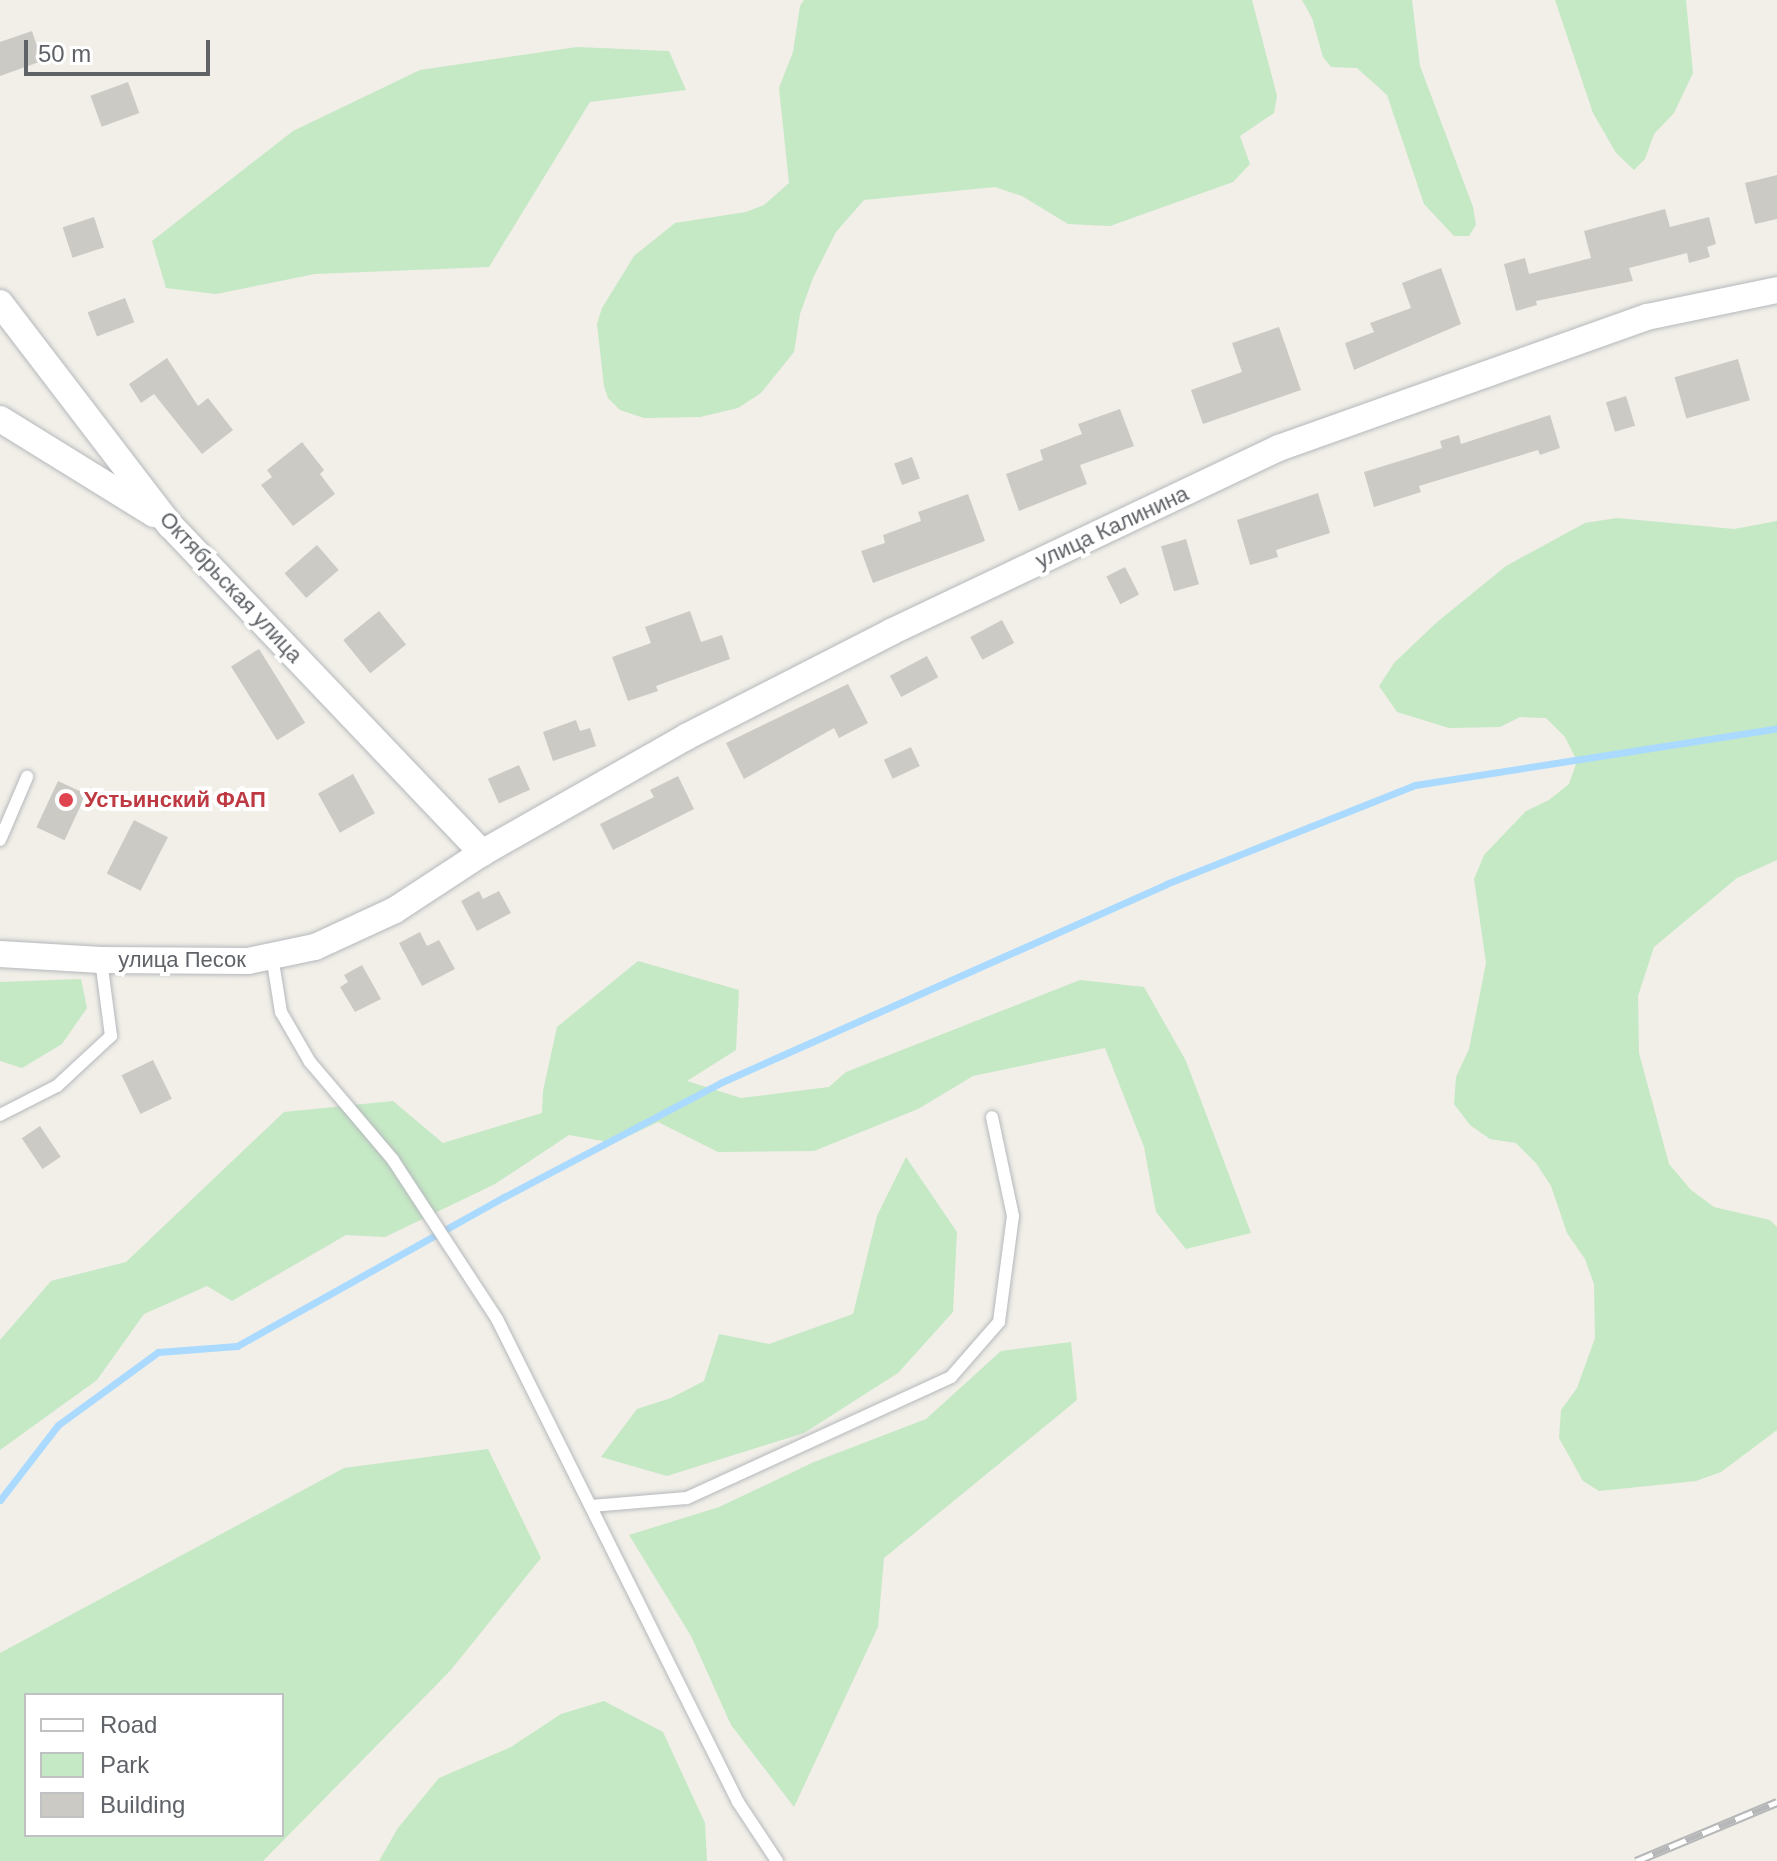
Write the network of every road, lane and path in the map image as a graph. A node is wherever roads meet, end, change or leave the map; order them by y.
1 (1777, 290) edge
2 (0, 303) edge
3 (0, 419) edge
4 (170, 525) junction
5 (27, 777) dead end
6 (0, 840) edge
7 (482, 853) junction
8 (0, 954) edge
9 (272, 956) junction
10 (101, 960) junction
11 (0, 1115) edge
12 (992, 1117) dead end
13 (591, 1506) junction
14 (777, 1861) edge

1 - 7 street, улица Калинина
2 - 4 street, Октябрьская улица
3 - 4 street
4 - 7 street, Октябрьская улица
5 - 6 lane
7 - 9 street, улица Песок
8 - 10 street, улица Песок
9 - 10 street, улица Песок
9 - 13 lane
10 - 11 lane
12 - 13 lane
13 - 14 lane

